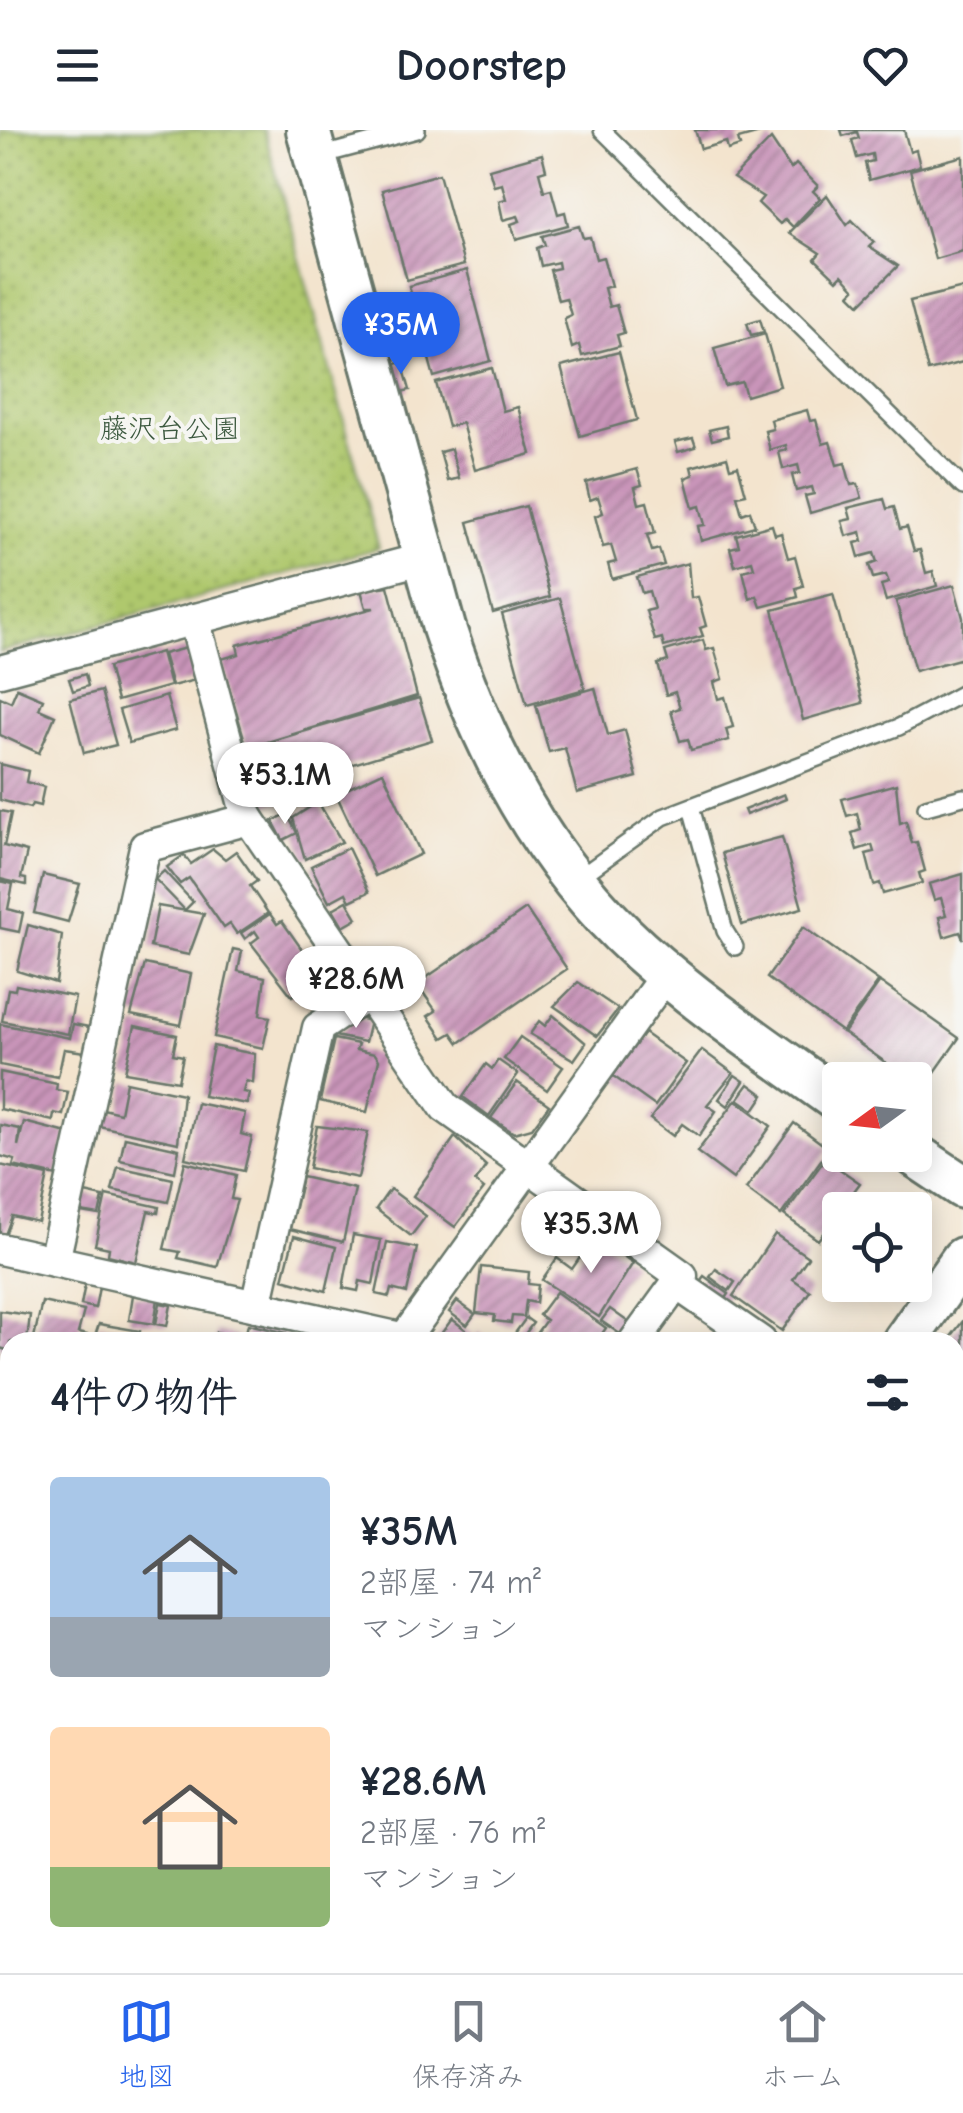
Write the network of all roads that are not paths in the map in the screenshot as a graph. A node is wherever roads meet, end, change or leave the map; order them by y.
1 (417, 130) edge
2 (602, 130) edge
3 (312, 144) edge
4 (963, 487) edge
5 (425, 558) junction
6 (194, 619) junction
7 (0, 671) edge
8 (963, 693) edge
9 (963, 797) edge
10 (691, 807) junction
11 (926, 807) dead end
12 (249, 819) junction
13 (576, 880) junction
14 (735, 947) dead end
15 (667, 973) junction
16 (368, 994) junction
17 (822, 1089) edge
18 (529, 1166) junction
19 (932, 1167) edge
20 (963, 1188) edge
21 (0, 1249) edge
22 (963, 1259) edge
23 (54, 1261) junction
24 (677, 1284) junction
25 (256, 1306) junction
26 (369, 1332) edge
27 (410, 1332) edge
28 (641, 1332) edge
29 (747, 1332) edge
30 (911, 1332) edge

1 - 3 lane
2 - 4 lane
3 - 5 street
5 - 6 street
5 - 13 street
6 - 7 street
6 - 12 street
8 - 10 lane
9 - 11 lane
10 - 13 lane
10 - 14 lane
12 - 16 street
12 - 23 street
13 - 15 street
15 - 17 street
15 - 18 street
16 - 18 street
16 - 25 street
18 - 24 street
18 - 27 street
19 - 20 street
21 - 23 street
22 - 30 street
23 - 25 street
24 - 28 street
24 - 29 street
25 - 26 street

